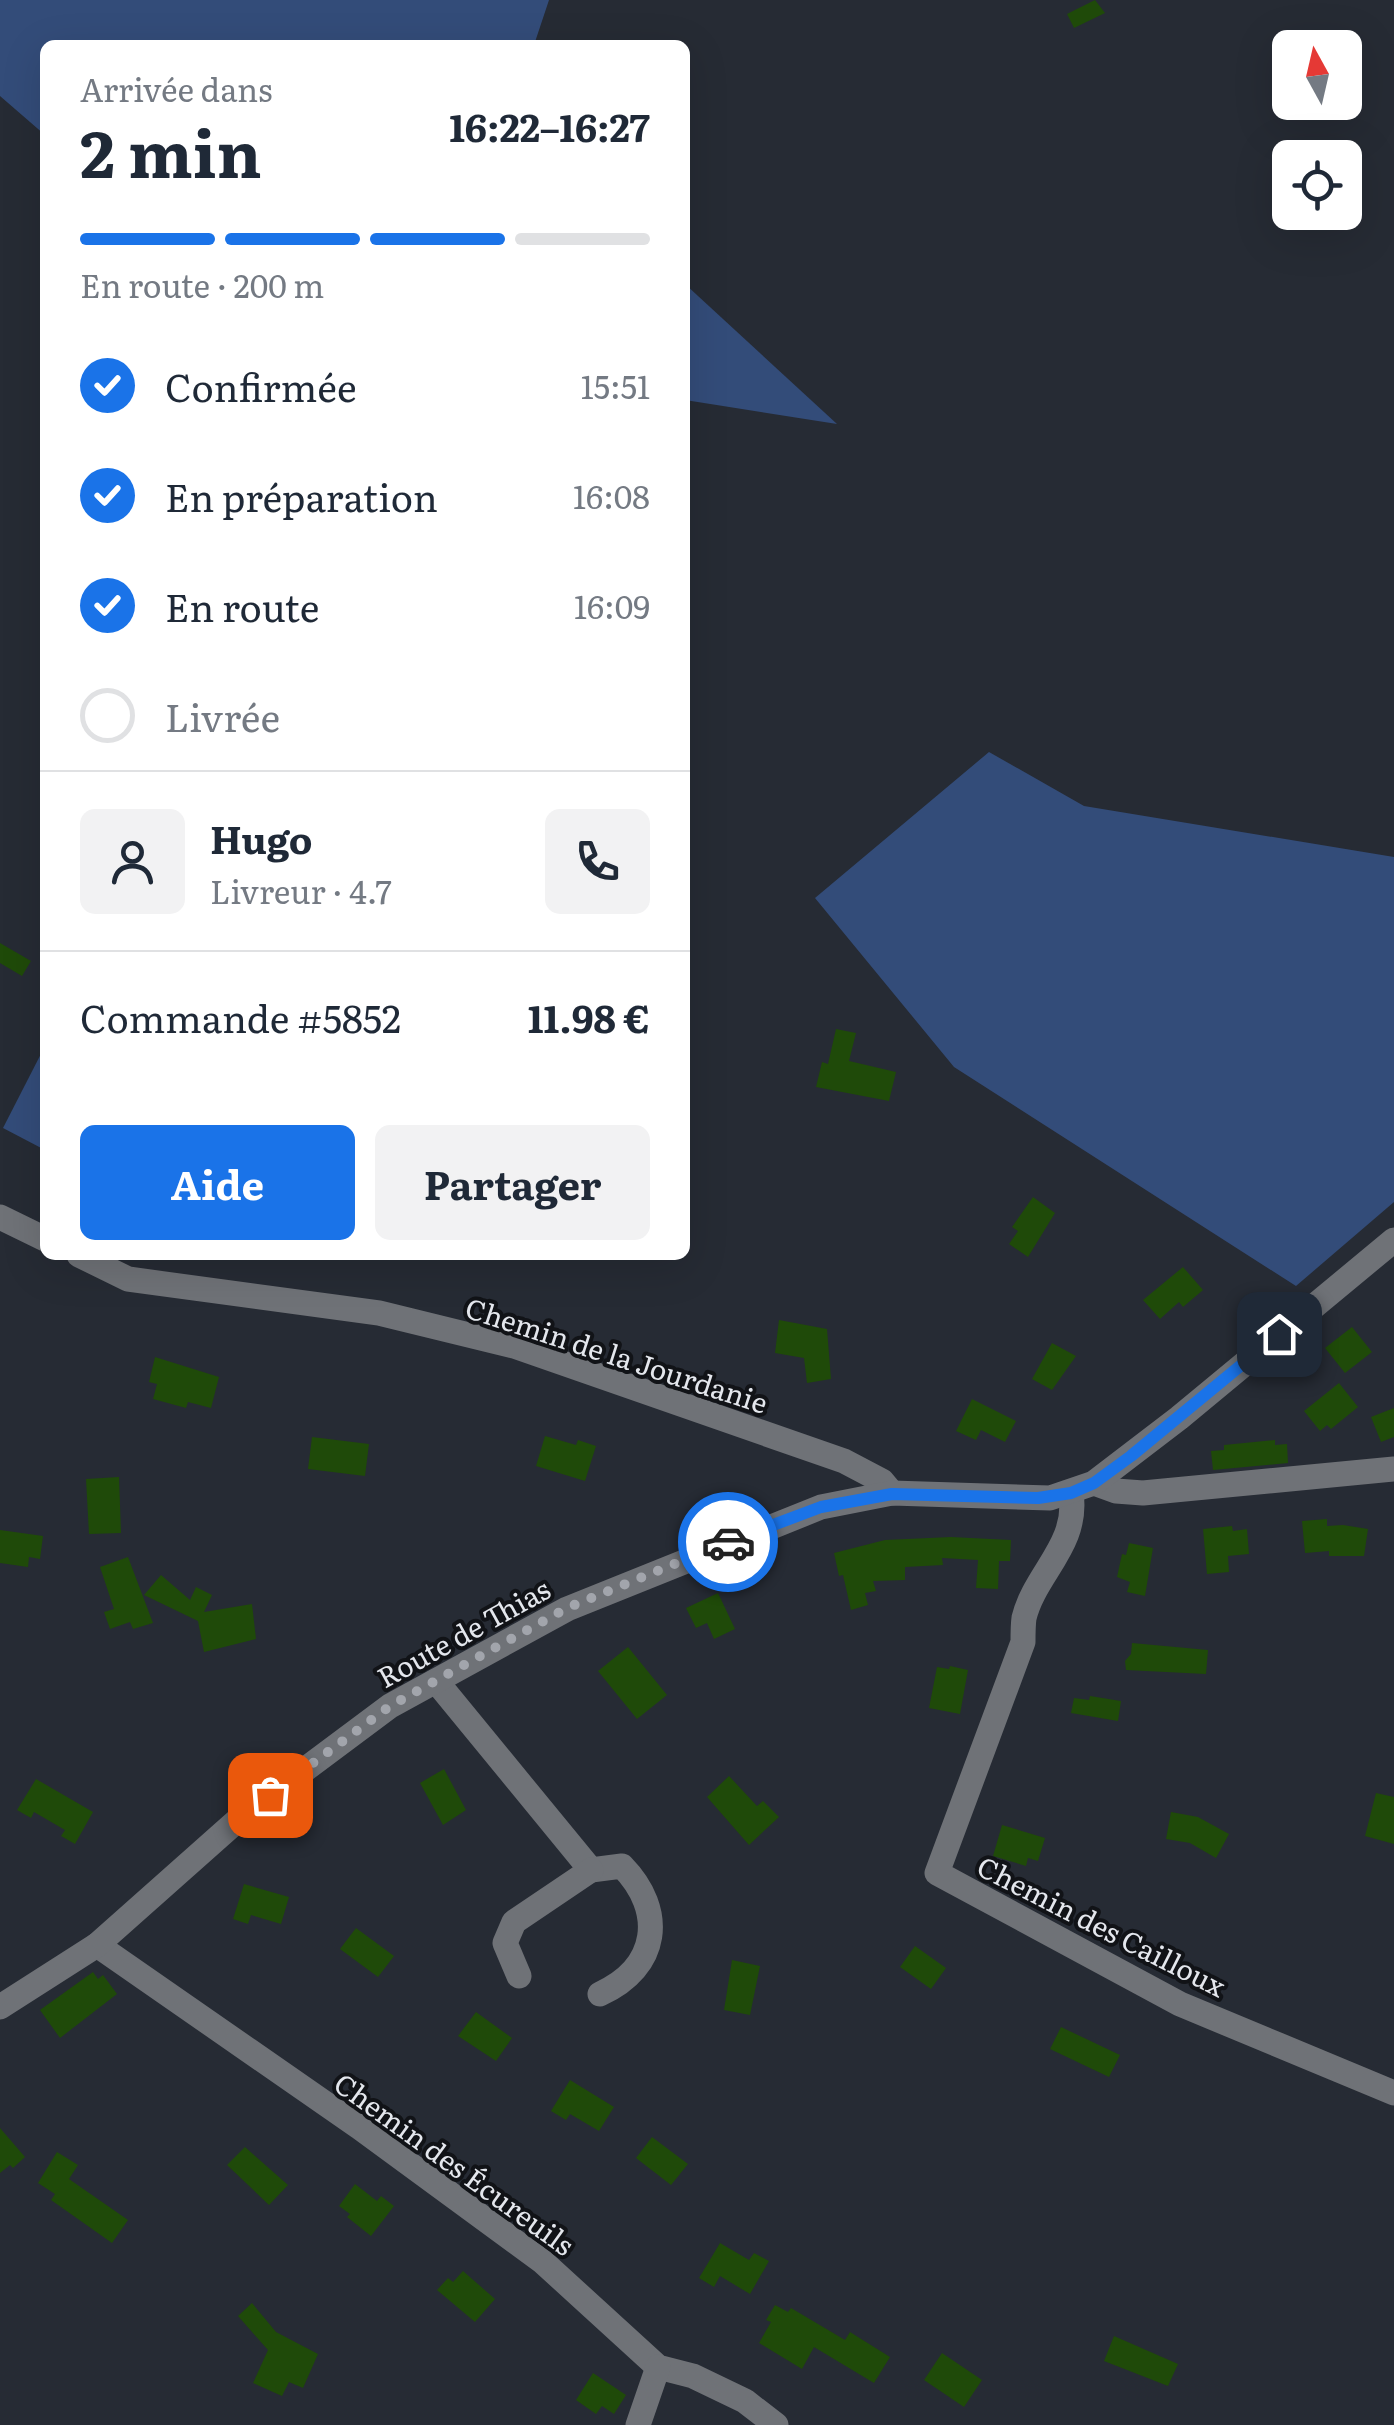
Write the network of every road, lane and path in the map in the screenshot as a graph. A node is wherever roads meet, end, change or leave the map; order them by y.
1 (0, 1217) edge
2 (40, 1237) edge
3 (1394, 1240) edge
4 (89, 1260) edge
5 (1394, 1469) edge
6 (1082, 1488) junction
7 (892, 1494) junction
8 (436, 1681) junction
9 (590, 1870) junction
10 (97, 1945) junction
11 (518, 1976) dead end
12 (600, 1994) dead end
13 (0, 2007) edge
14 (1394, 2092) edge
15 (658, 2367) junction
16 (638, 2425) edge
17 (776, 2425) edge

1 - 2 street
3 - 6 street
4 - 7 street, Chemin de la Jourdanie
5 - 6 street, Route de Thias
6 - 7 street, Route de Thias
6 - 14 street, Chemin des Cailloux
7 - 8 street, Route de Thias
8 - 9 street
8 - 10 street, Route de Thias
9 - 11 street
9 - 12 street
10 - 13 street, Route de Thias
10 - 15 street, Chemin des Écureuils
15 - 16 street
15 - 17 street, Chemin des Écureuils

